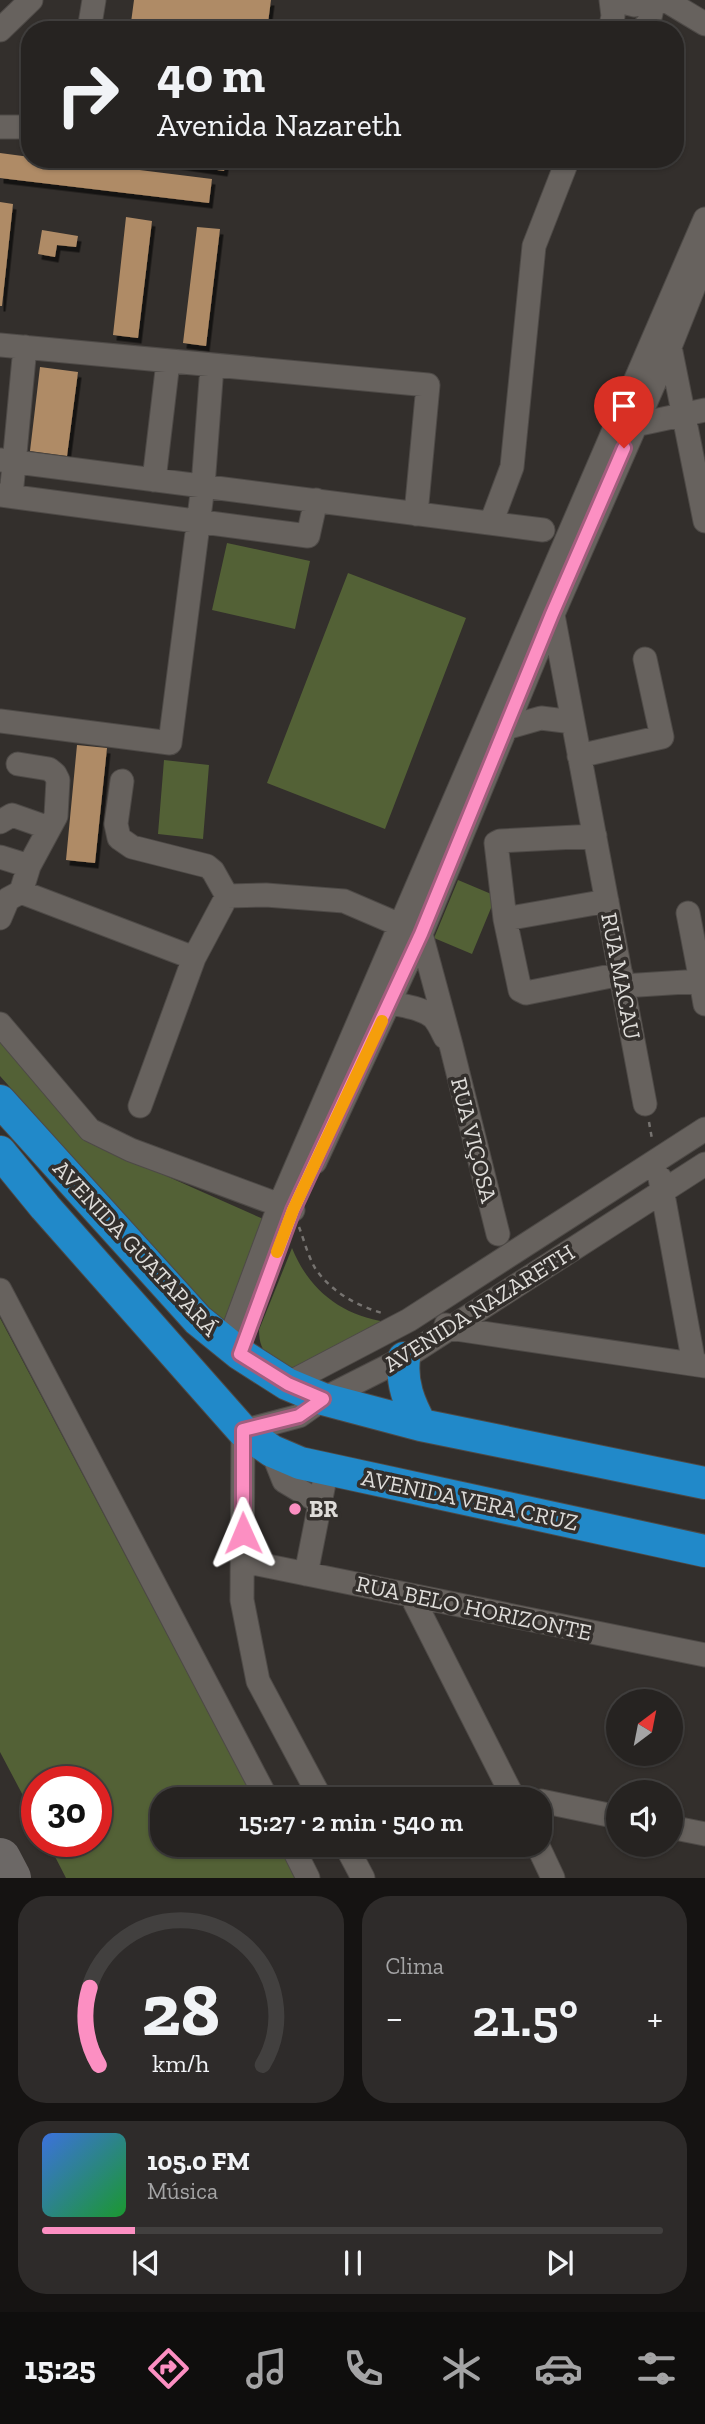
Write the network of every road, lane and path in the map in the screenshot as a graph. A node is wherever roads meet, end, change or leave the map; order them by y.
1 (31, 0) edge
2 (94, 0) edge
3 (613, 0) edge
4 (653, 0) edge
5 (665, 0) edge
6 (682, 0) edge
7 (705, 13) edge
8 (90, 21) edge
9 (612, 21) edge
10 (649, 21) edge
11 (705, 24) edge
12 (0, 30) edge
13 (0, 127) edge
14 (21, 127) edge
15 (564, 168) edge
16 (705, 219) edge
17 (705, 259) edge
18 (0, 345) edge
19 (25, 347) junction
20 (670, 347) junction
21 (168, 362) junction
22 (212, 366) junction
23 (695, 413) edge
24 (626, 423) junction
25 (7, 461) edge
26 (700, 474) edge
27 (154, 480) junction
28 (203, 486) junction
29 (5, 496) edge
30 (316, 500) junction
31 (416, 514) junction
32 (198, 520) junction
33 (705, 521) edge
34 (491, 523) junction
35 (543, 530) dead end
36 (547, 588) junction
37 (552, 614) junction
38 (645, 659) dead end
39 (0, 722) edge
40 (573, 722) junction
41 (506, 728) junction
42 (579, 755) junction
43 (18, 764) dead end
44 (122, 781) dead end
45 (0, 821) edge
46 (49, 828) junction
47 (595, 836) junction
48 (0, 857) edge
49 (29, 866) junction
50 (21, 892) junction
51 (227, 896) junction
52 (607, 901) junction
53 (688, 913) dead end
54 (0, 918) edge
55 (505, 919) junction
56 (410, 930) junction
57 (194, 958) junction
58 (622, 980) junction
59 (701, 981) junction
60 (381, 1000) junction
61 (705, 1004) edge
62 (0, 1024) edge
63 (451, 1045) junction
64 (0, 1101) edge
65 (645, 1104) joint
66 (140, 1107) dead end
67 (705, 1129) edge
68 (0, 1152) edge
69 (656, 1160) junction
70 (705, 1164) edge
71 (75, 1185) junction
72 (662, 1191) junction
73 (46, 1207) junction
74 (287, 1207) junction
75 (498, 1234) dead end
76 (504, 1258) junction
77 (515, 1287) junction
78 (0, 1290) edge
79 (416, 1315) junction
80 (449, 1328) junction
81 (234, 1349) junction
82 (404, 1358) junction
83 (700, 1365) edge
84 (288, 1384) junction
85 (323, 1399) junction
86 (421, 1425) junction
87 (243, 1430) junction
88 (282, 1463) junction
89 (327, 1468) junction
90 (705, 1483) edge
91 (319, 1502) junction
92 (705, 1551) edge
93 (243, 1561) junction
94 (306, 1574) junction
95 (411, 1595) junction
96 (705, 1655) edge
97 (261, 1787) edge
98 (315, 1787) edge
99 (512, 1787) edge
100 (552, 1803) edge
101 (606, 1815) edge
102 (683, 1830) edge
103 (705, 1834) edge
104 (298, 1857) edge
105 (352, 1857) edge
106 (543, 1857) edge
107 (308, 1878) edge
108 (363, 1878) edge
109 (553, 1878) edge

1 - 12 street
2 - 8 street
3 - 4 street
3 - 9 street
4 - 10 street
5 - 11 street
6 - 7 street
13 - 14 street
15 - 34 street
16 - 24 street
17 - 20 street
18 - 19 street
19 - 21 street
19 - 25 street
20 - 23 street
20 - 24 street
21 - 22 street
21 - 27 street
22 - 28 street
22 - 31 street
23 - 24 street
23 - 26 street
24 - 36 street
24 - 37 street
25 - 27 street
25 - 29 street
26 - 33 street
27 - 28 street
28 - 30 street
28 - 32 street
29 - 32 street
30 - 31 street
30 - 32 street
31 - 34 street
32 - 39 street
34 - 35 street
36 - 37 street, RUA MACAU
36 - 56 street
37 - 40 street, RUA MACAU
37 - 41 street
38 - 42 street
40 - 41 street
40 - 42 street, RUA MACAU
41 - 56 street
42 - 47 street, RUA MACAU
43 - 46 street
44 - 51 street
45 - 46 street
46 - 49 street
47 - 52 street, RUA MACAU
47 - 55 street
48 - 49 street
49 - 50 street
50 - 54 street
50 - 57 street
51 - 56 street
51 - 57 street
52 - 55 street
52 - 58 street, RUA MACAU
53 - 59 street
55 - 58 street
56 - 60 street
56 - 63 street, RUA VIÇOSA
57 - 66 street
58 - 59 street
58 - 65 street, RUA MACAU
59 - 61 street
60 - 63 street, RUA VIÇOSA
60 - 74 street
62 - 74 street, AVENIDA GUATAPARÁ
63 - 75 street, RUA VIÇOSA
64 - 71 highway, AVENIDA GUATAPARÁ
65 - 69 path
67 - 69 street, AVENIDA NAZARETH
68 - 73 highway, AVENIDA GUATAPARÁ
69 - 72 street
69 - 76 street, AVENIDA NAZARETH
70 - 72 street, AVENIDA NAZARETH
71 - 73 highway
71 - 81 highway, AVENIDA GUATAPARÁ
72 - 77 street, AVENIDA NAZARETH
72 - 83 street
73 - 87 highway, AVENIDA GUATAPARÁ
74 - 79 path
74 - 81 street
76 - 77 street
76 - 79 street, AVENIDA NAZARETH
77 - 80 street, AVENIDA NAZARETH
78 - 97 street
79 - 80 street
79 - 84 street, AVENIDA NAZARETH
80 - 82 street, AVENIDA NAZARETH
80 - 83 street
81 - 84 highway, AVENIDA GUATAPARÁ
82 - 85 street, AVENIDA NAZARETH
82 - 86 highway
84 - 85 highway, AVENIDA GUATAPARÁ
85 - 86 highway
85 - 87 street, AVENIDA NAZARETH
86 - 90 highway
87 - 88 highway, AVENIDA VERA CRUZ
87 - 93 street
88 - 89 highway, AVENIDA VERA CRUZ
88 - 91 street
89 - 91 street
89 - 92 highway, AVENIDA VERA CRUZ
91 - 94 street
93 - 94 street, RUA BELO HORIZONTE
93 - 98 street
94 - 95 street, RUA BELO HORIZONTE
95 - 96 street, RUA BELO HORIZONTE
95 - 99 street
100 - 101 street
102 - 103 street
104 - 107 street
105 - 108 street
106 - 109 street

